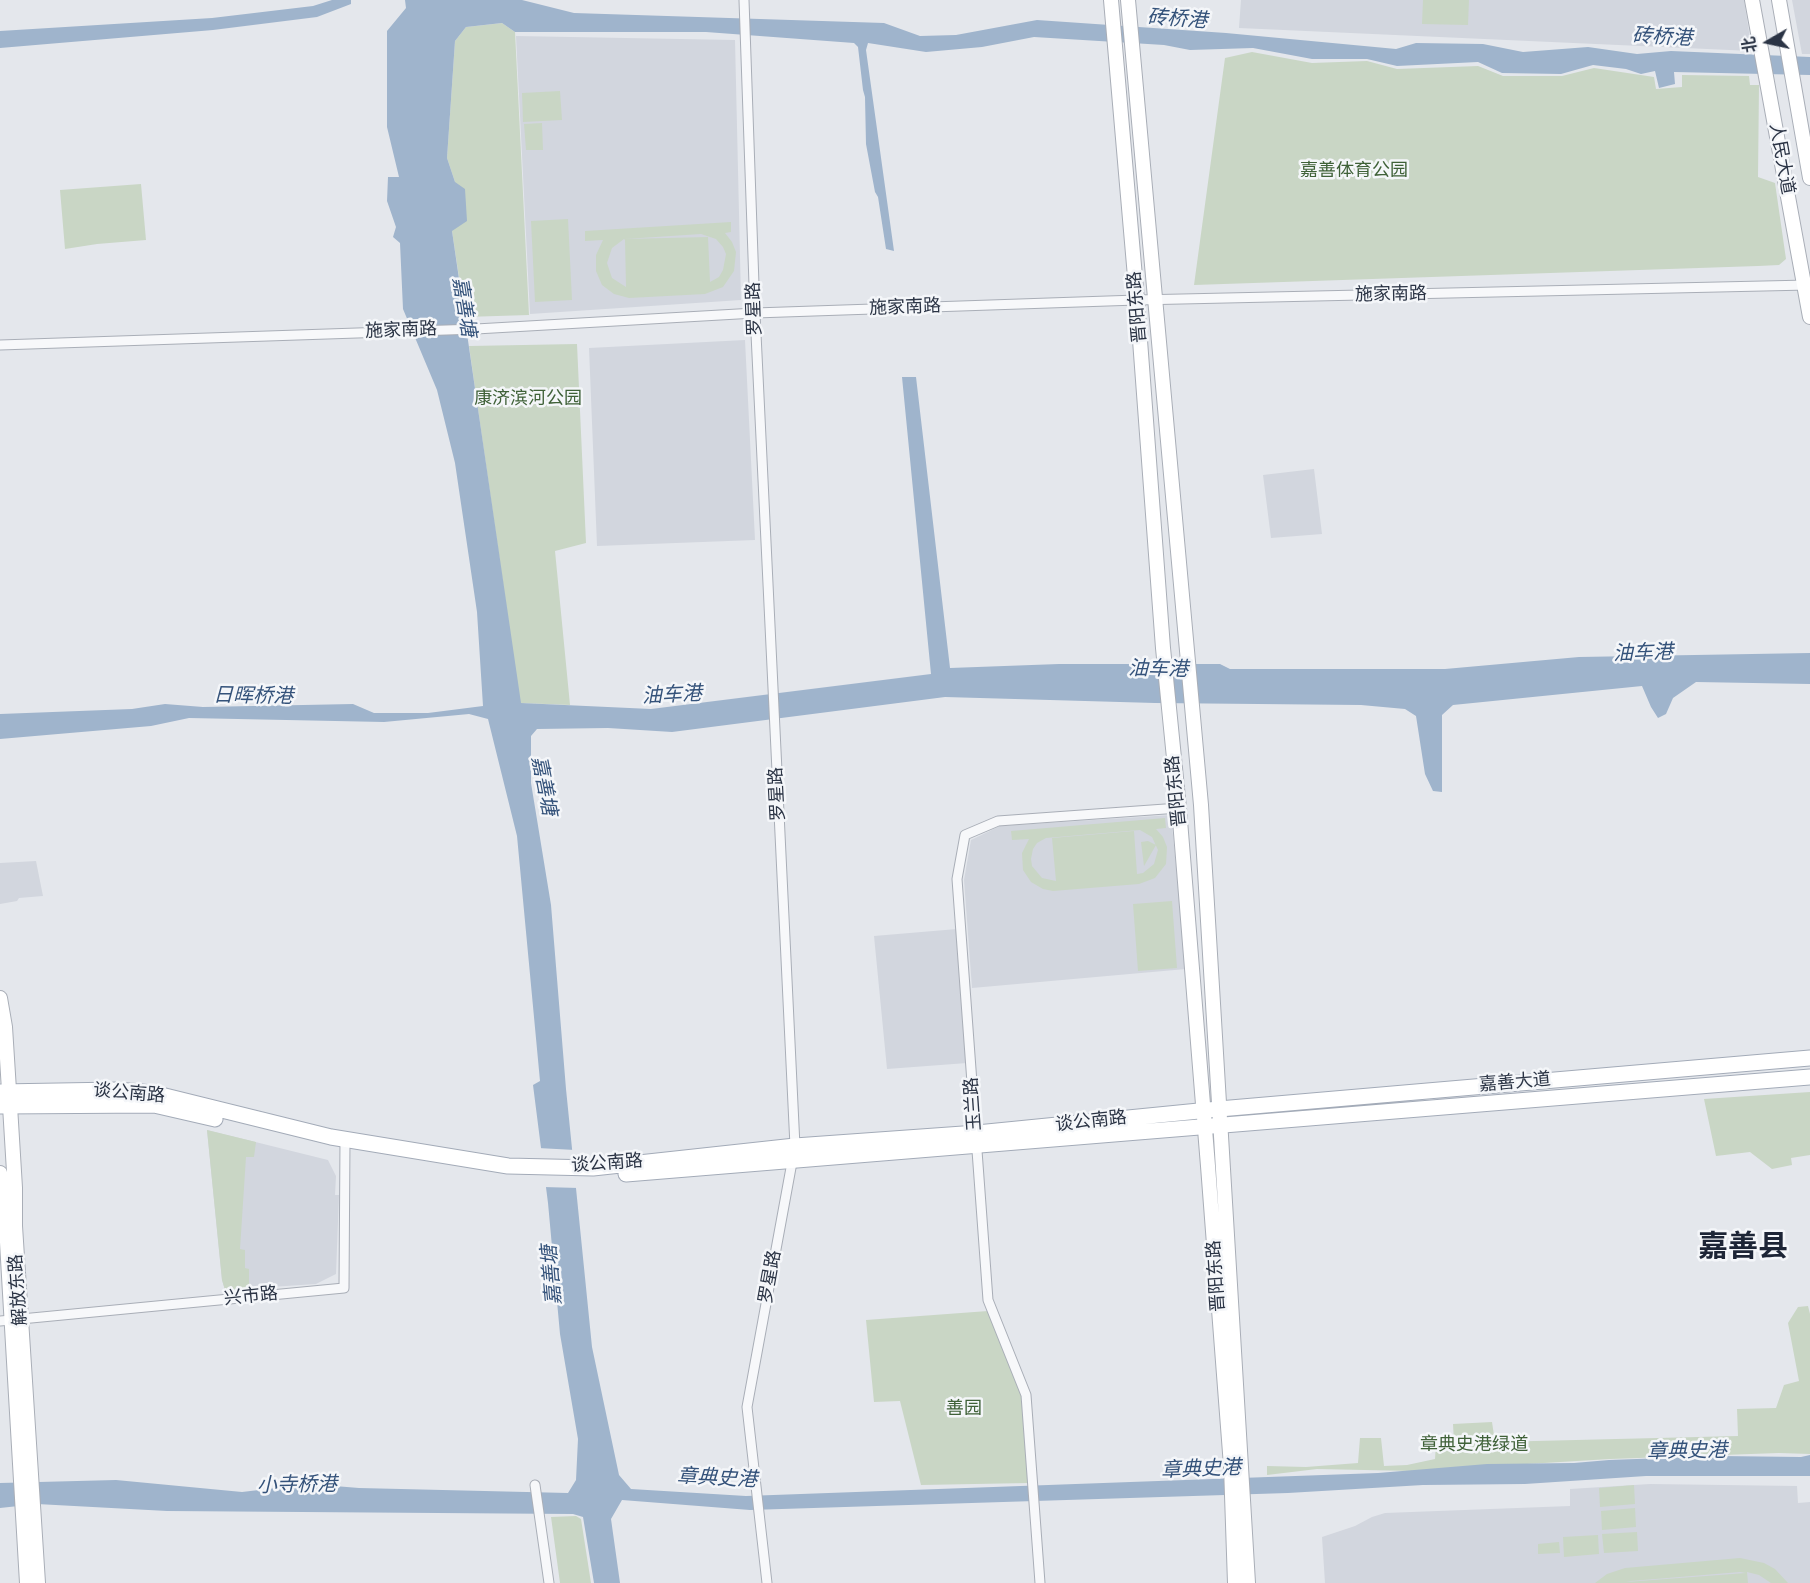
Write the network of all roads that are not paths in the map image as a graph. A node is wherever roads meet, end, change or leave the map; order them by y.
1 (744, 0) edge
2 (1752, 0) edge
3 (1779, 0) edge
4 (1129, 4) edge
5 (1112, 5) edge
6 (1810, 178) edge
7 (1807, 285) edge
8 (1137, 300) junction
9 (1155, 300) junction
10 (755, 313) junction
11 (1810, 317) edge
12 (0, 345) edge
13 (1179, 808) junction
14 (0, 998) edge
15 (1810, 1058) edge
16 (1810, 1077) edge
17 (5, 1099) edge
18 (1212, 1109) junction
19 (1213, 1125) junction
20 (977, 1140) junction
21 (344, 1144) junction
22 (794, 1153) junction
23 (0, 1173) edge
24 (10, 1320) edge
25 (535, 1485) dead end
26 (1238, 1506) junction
27 (29, 1514) junction
28 (27, 1583) edge
29 (38, 1583) edge
30 (549, 1583) edge
31 (766, 1583) edge
32 (1040, 1583) edge
33 (1235, 1583) edge
34 (1248, 1583) edge

1 - 10 street, 罗星路
2 - 7 main road, 人民大道
3 - 6 main road, 人民大道
4 - 9 main road, 晋阳东路
5 - 8 main road, 晋阳东路
7 - 9 street, 施家南路
7 - 11 main road, 人民大道
8 - 9 street, 施家南路
8 - 10 street, 施家南路
8 - 13 main road, 晋阳东路
9 - 18 main road, 晋阳东路
10 - 12 street, 施家南路
10 - 22 street, 罗星路
13 - 18 main road, 晋阳东路
13 - 20 street, 玉兰路
14 - 17 main road, 解放东路
15 - 18 main road, 嘉善大道
16 - 19 main road, 嘉善大道
17 - 21 main road, 谈公南路
17 - 24 main road, 解放东路
18 - 19 main road, 晋阳东路
18 - 20 main road, 谈公南路
19 - 20 main road, 谈公南路
19 - 26 main road, 晋阳东路
20 - 22 main road, 谈公南路
20 - 32 street, 玉兰路
21 - 22 main road, 谈公南路
21 - 24 street, 兴市路
22 - 31 street, 罗星路
23 - 24 main road, 解放东路
24 - 27 main road, 解放东路
25 - 30 street
26 - 33 main road, 晋阳东路
26 - 34 main road, 晋阳东路
27 - 28 main road, 解放东路
27 - 29 main road, 解放东路

